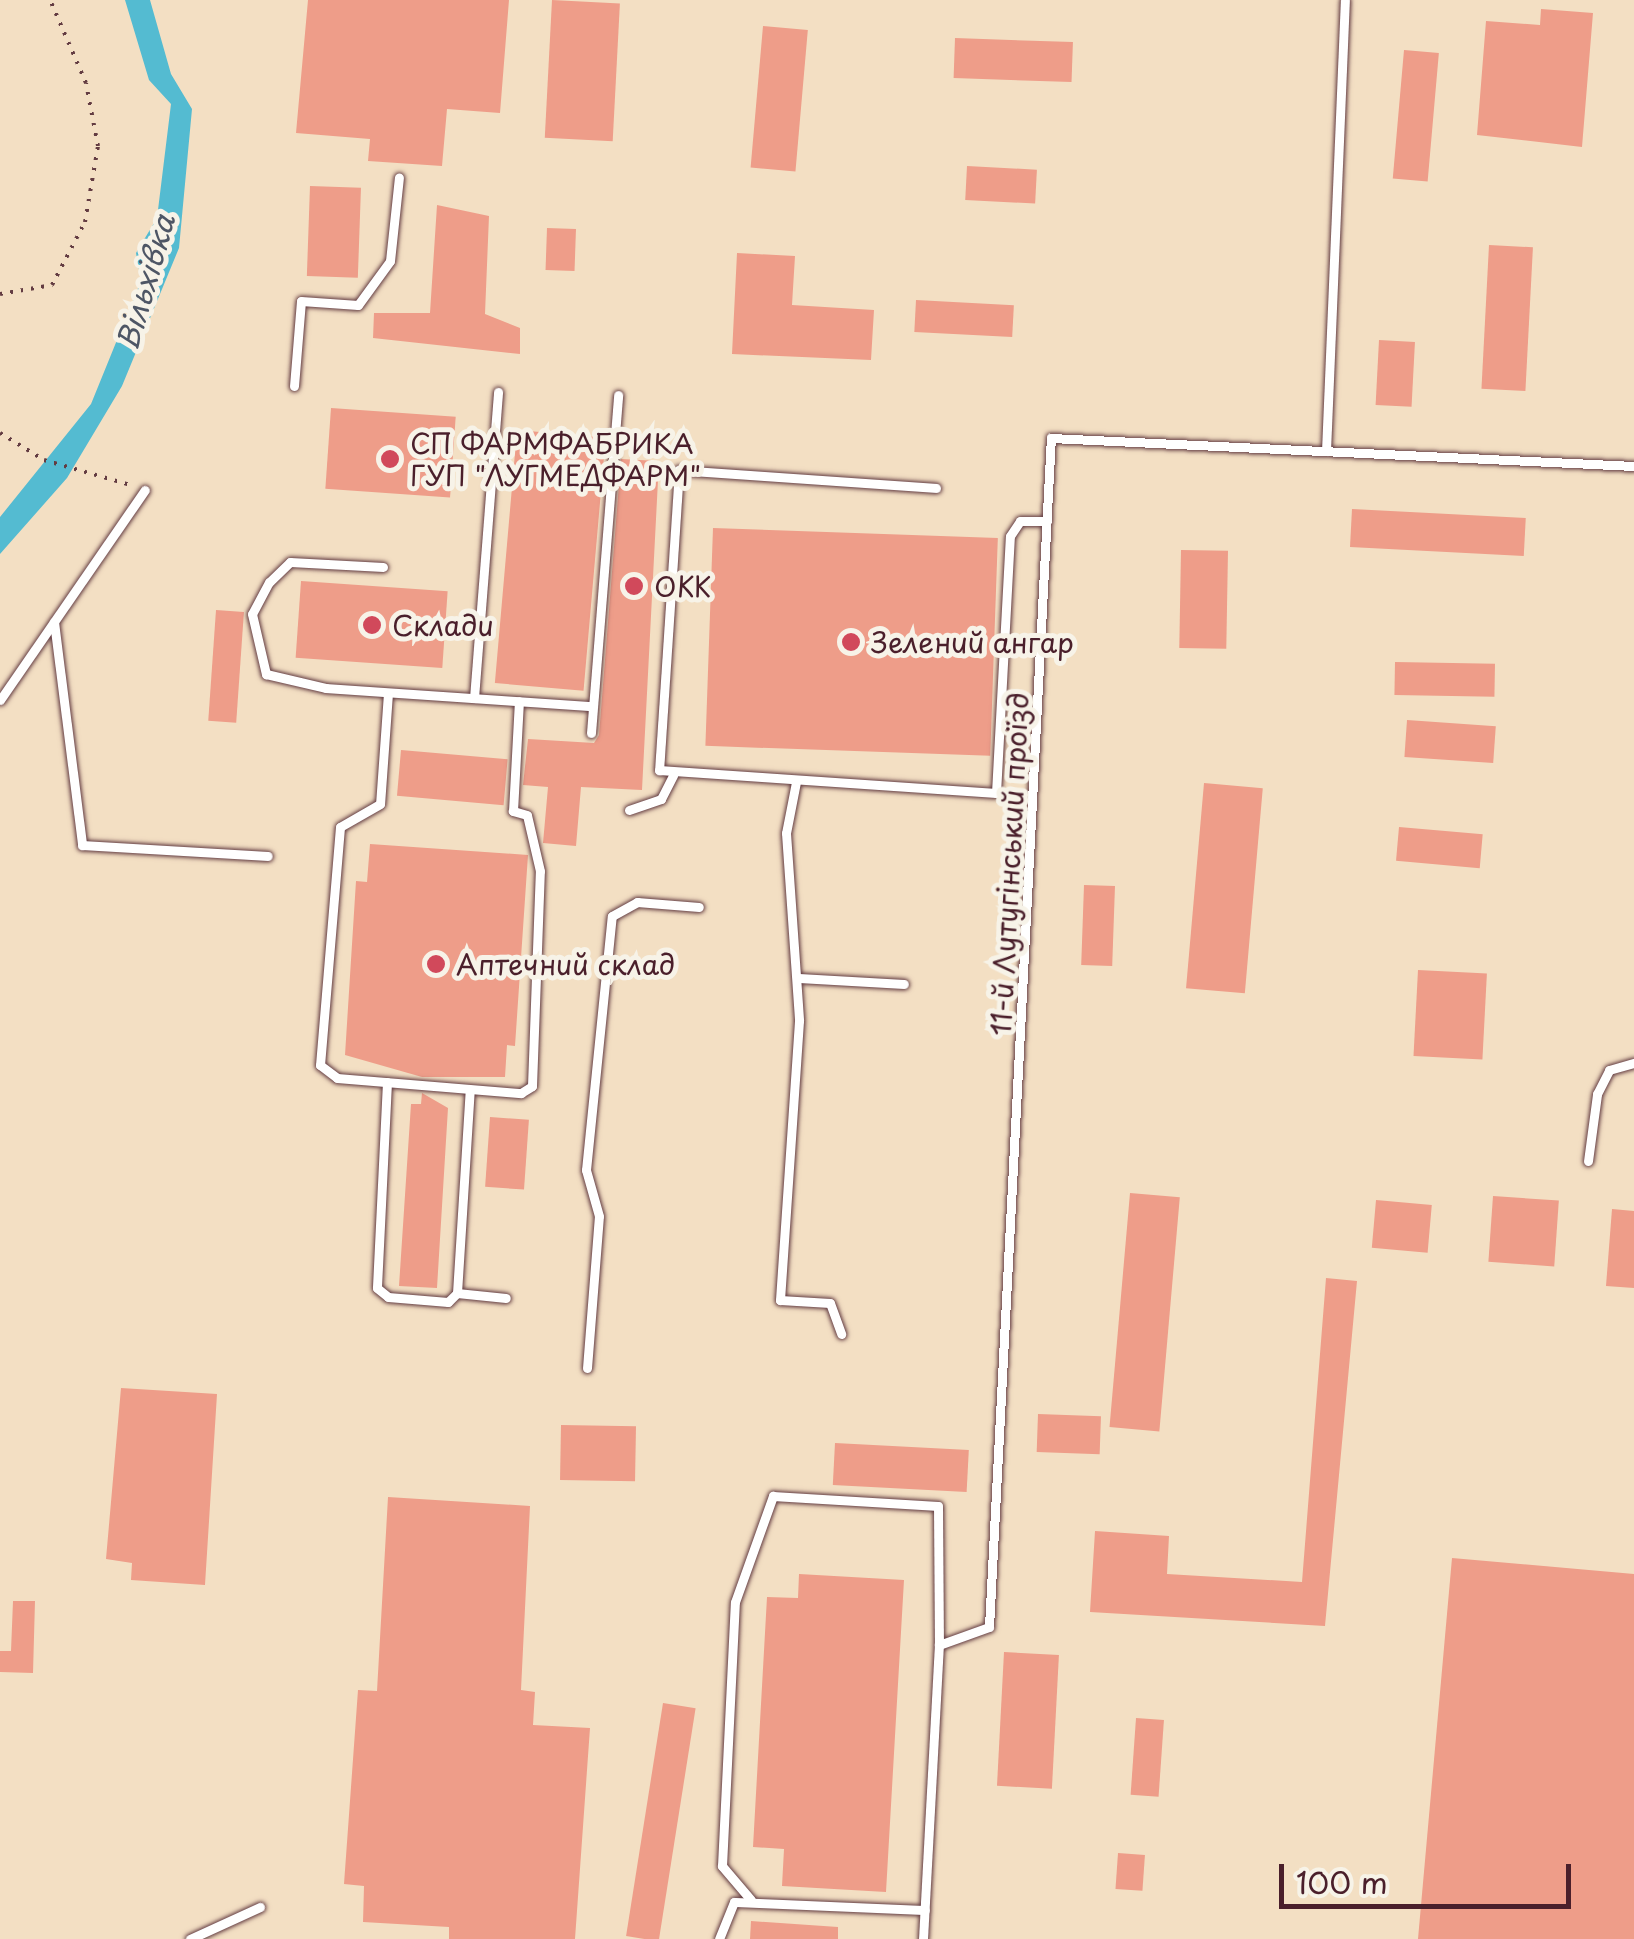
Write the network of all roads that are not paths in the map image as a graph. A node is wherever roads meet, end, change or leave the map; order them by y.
1 (1346, 0) edge
2 (399, 177) dead end
3 (294, 386) dead end
4 (498, 392) dead end
5 (618, 395) dead end
6 (1326, 451) junction
7 (1634, 466) edge
8 (936, 488) dead end
9 (145, 490) road end
10 (1047, 521) junction
11 (383, 566) dead end
12 (54, 622) junction
13 (388, 693) junction
14 (474, 698) junction
15 (0, 700) edge
16 (519, 701) junction
17 (592, 706) junction
18 (591, 733) dead end
19 (673, 776) junction
20 (796, 782) junction
21 (629, 810) dead end
22 (268, 856) dead end
23 (699, 907) dead end
24 (798, 978) junction
25 (904, 984) dead end
26 (1634, 1063) edge
27 (387, 1082) junction
28 (470, 1089) junction
29 (1588, 1162) dead end
30 (457, 1293) junction
31 (506, 1298) dead end
32 (841, 1334) dead end
33 (588, 1368) dead end
34 (938, 1644) junction
35 (751, 1900) junction
36 (260, 1907) dead end
37 (925, 1910) junction
38 (190, 1939) edge
39 (719, 1939) edge
40 (923, 1939) edge

1 - 6 lane
2 - 3 lane
4 - 14 lane
5 - 17 lane
6 - 7 lane, 11-й Лутугінський проїзд
6 - 10 lane, 11-й Лутугінський проїзд
8 - 19 lane
9 - 12 lane
10 - 20 lane
10 - 34 lane, 11-й Лутугінський проїзд
11 - 13 lane
12 - 15 lane
12 - 22 lane
13 - 14 lane
13 - 27 lane
14 - 16 lane
16 - 17 lane
16 - 28 lane
17 - 18 lane
19 - 20 lane
19 - 21 lane
20 - 24 lane
23 - 33 lane
24 - 25 lane
24 - 32 lane
26 - 29 lane
27 - 28 lane
27 - 30 lane
28 - 30 lane
30 - 31 lane
34 - 35 lane
34 - 37 lane
35 - 37 lane
35 - 39 lane
36 - 38 lane
37 - 40 lane

